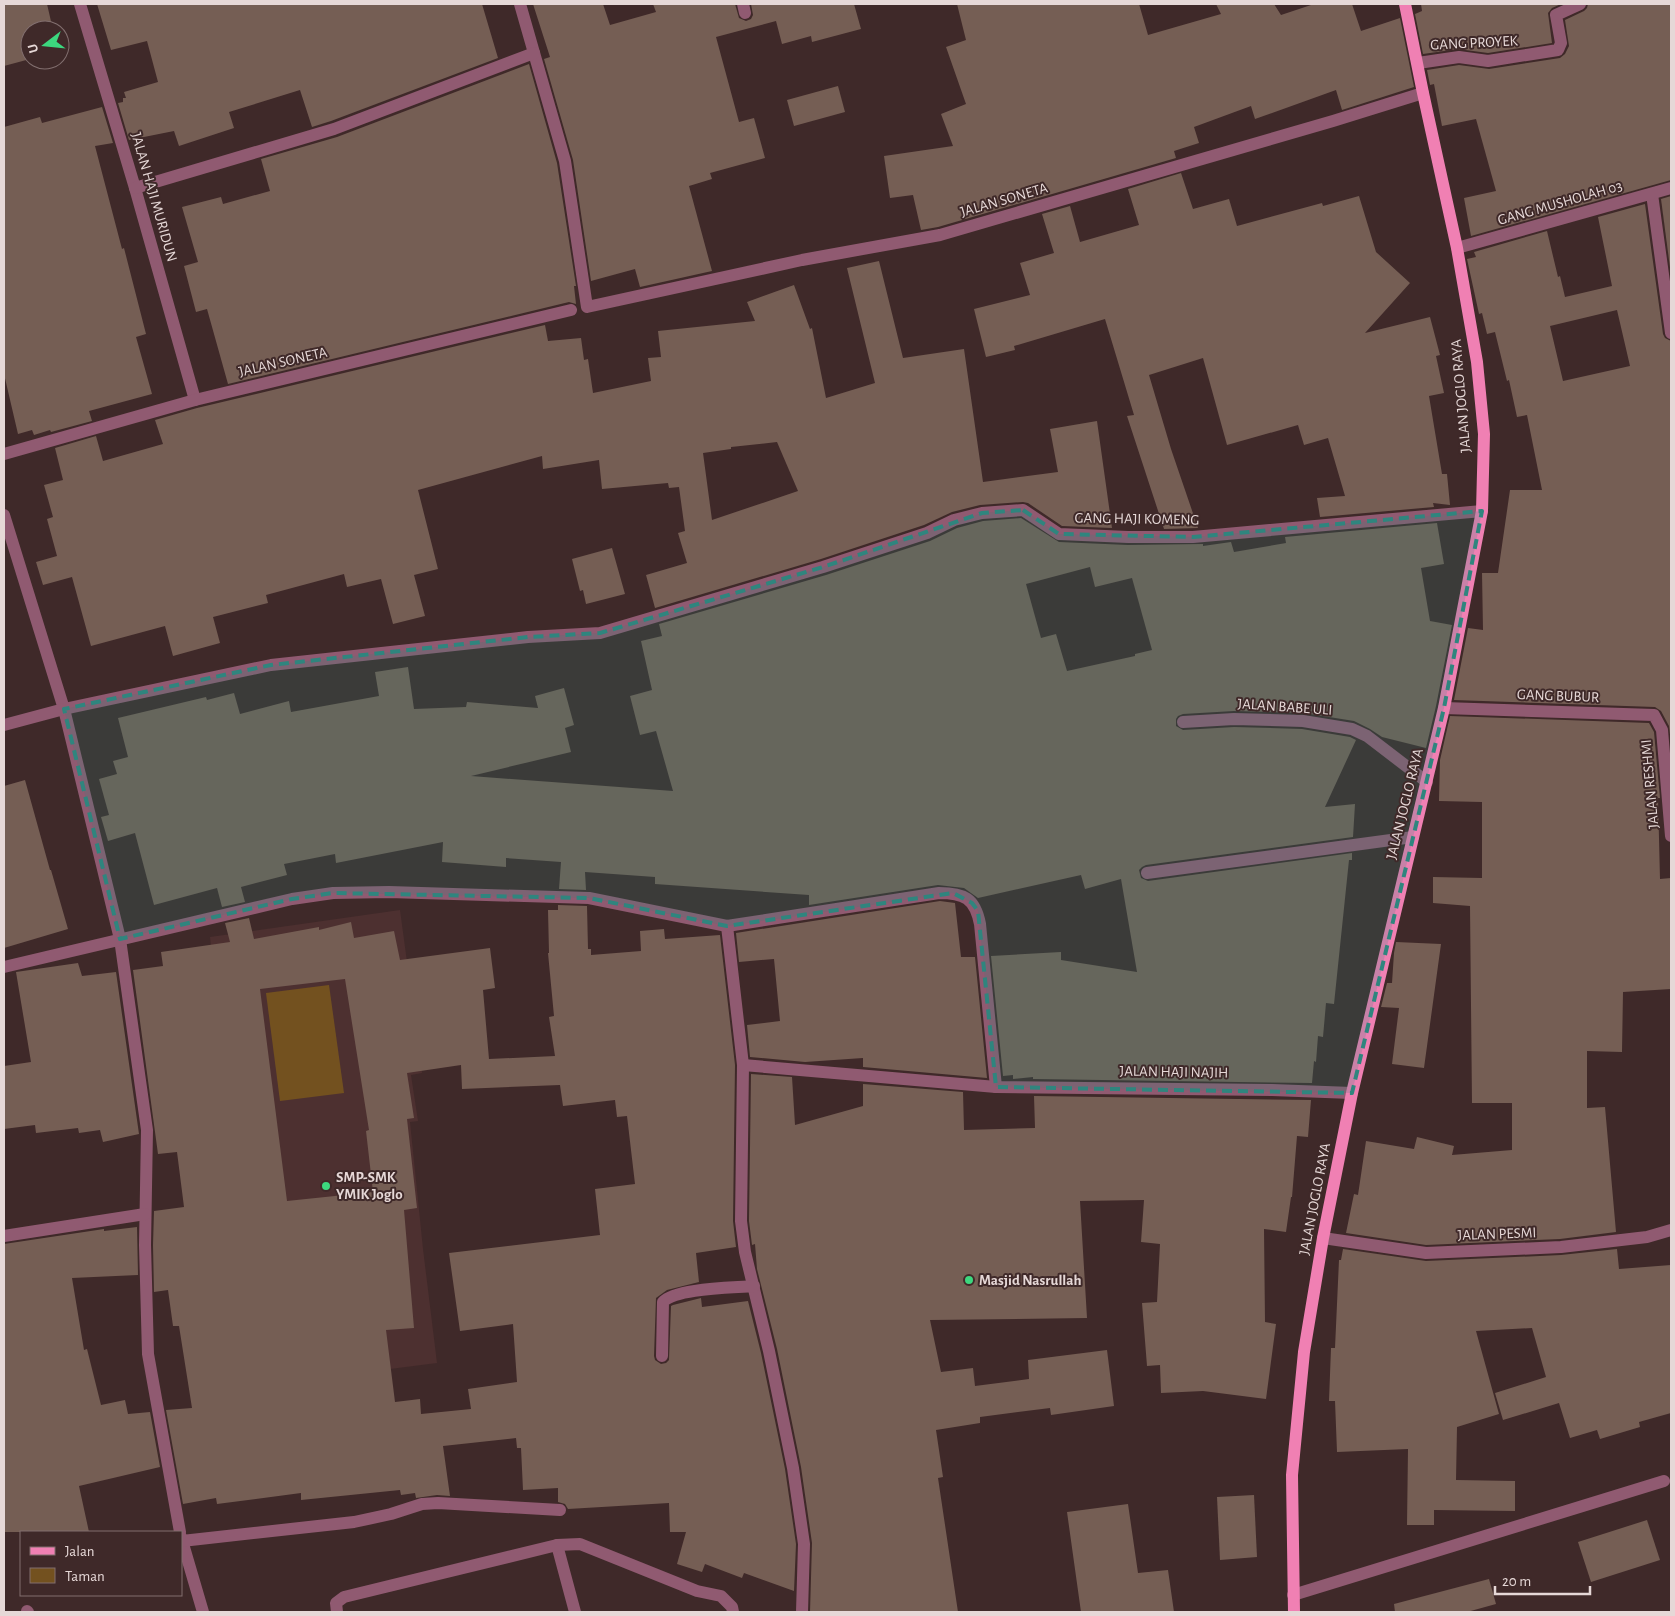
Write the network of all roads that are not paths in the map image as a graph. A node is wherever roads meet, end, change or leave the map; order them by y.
1 (80, 4) edge
2 (520, 4) edge
3 (1405, 4) edge
4 (1580, 4) edge
5 (534, 52) junction
6 (1418, 63) junction
7 (1423, 93) junction
8 (135, 188) junction
9 (1671, 188) edge
10 (1652, 194) junction
11 (1457, 248) junction
12 (571, 310) dead end
13 (1669, 311) edge
14 (1671, 333) edge
15 (195, 400) junction
16 (4, 454) edge
17 (1482, 511) junction
18 (4, 515) edge
19 (1444, 708) junction
20 (64, 709) junction
21 (1183, 722) dead end
22 (4, 725) edge
23 (1667, 730) edge
24 (1427, 782) junction
25 (1671, 836) edge
26 (1414, 837) junction
27 (1147, 873) dead end
28 (727, 926) junction
29 (120, 939) junction
30 (4, 967) edge
31 (743, 1064) junction
32 (996, 1087) junction
33 (1352, 1093) junction
34 (145, 1214) junction
35 (1671, 1230) edge
36 (4, 1236) edge
37 (1323, 1238) junction
38 (754, 1286) junction
39 (662, 1356) dead end
40 (1664, 1481) dead end
41 (560, 1510) dead end
42 (180, 1531) edge
43 (182, 1537) edge
44 (182, 1540) edge
45 (557, 1544) junction
46 (1293, 1596) junction
47 (203, 1612) edge
48 (336, 1612) edge
49 (575, 1612) edge
50 (733, 1612) edge
51 (802, 1612) edge
52 (1294, 1612) edge

1 - 8 street, JALAN HAJI MURIDUN
2 - 5 street
3 - 6 main road, JALAN JOGLO RAYA
4 - 6 street, GANG PROYEK
5 - 7 street, JALAN SONETA
5 - 8 street
6 - 7 main road, JALAN JOGLO RAYA
7 - 11 main road, JALAN JOGLO RAYA
8 - 15 street, JALAN HAJI MURIDUN
9 - 10 street, GANG MUSHOLAH 03
10 - 11 street, GANG MUSHOLAH 03
10 - 13 street
11 - 17 main road, JALAN JOGLO RAYA
12 - 15 street, JALAN SONETA
13 - 14 street
15 - 16 street, JALAN SONETA
17 - 19 main road, JALAN JOGLO RAYA
17 - 20 street, GANG HAJI KOMENG
18 - 20 street
19 - 23 street, GANG BUBUR
19 - 24 main road, JALAN JOGLO RAYA
20 - 22 street, GANG HAJI KOMENG
20 - 29 street
21 - 24 street, JALAN BABE ULI
23 - 25 street, JALAN RESHMI
24 - 26 main road, JALAN JOGLO RAYA
26 - 27 street
26 - 33 main road, JALAN JOGLO RAYA
28 - 29 street
28 - 31 street
28 - 32 street
29 - 30 street
29 - 34 street
31 - 32 street, JALAN HAJI NAJIH
31 - 38 street
32 - 33 street, JALAN HAJI NAJIH
33 - 37 main road, JALAN JOGLO RAYA
34 - 36 street
34 - 42 street
35 - 37 street, JALAN PESMI
37 - 46 main road, JALAN JOGLO RAYA
38 - 39 street
38 - 51 street
40 - 46 street
41 - 43 street
44 - 47 street
45 - 48 street
45 - 49 street
45 - 50 street
46 - 52 main road, JALAN JOGLO RAYA

